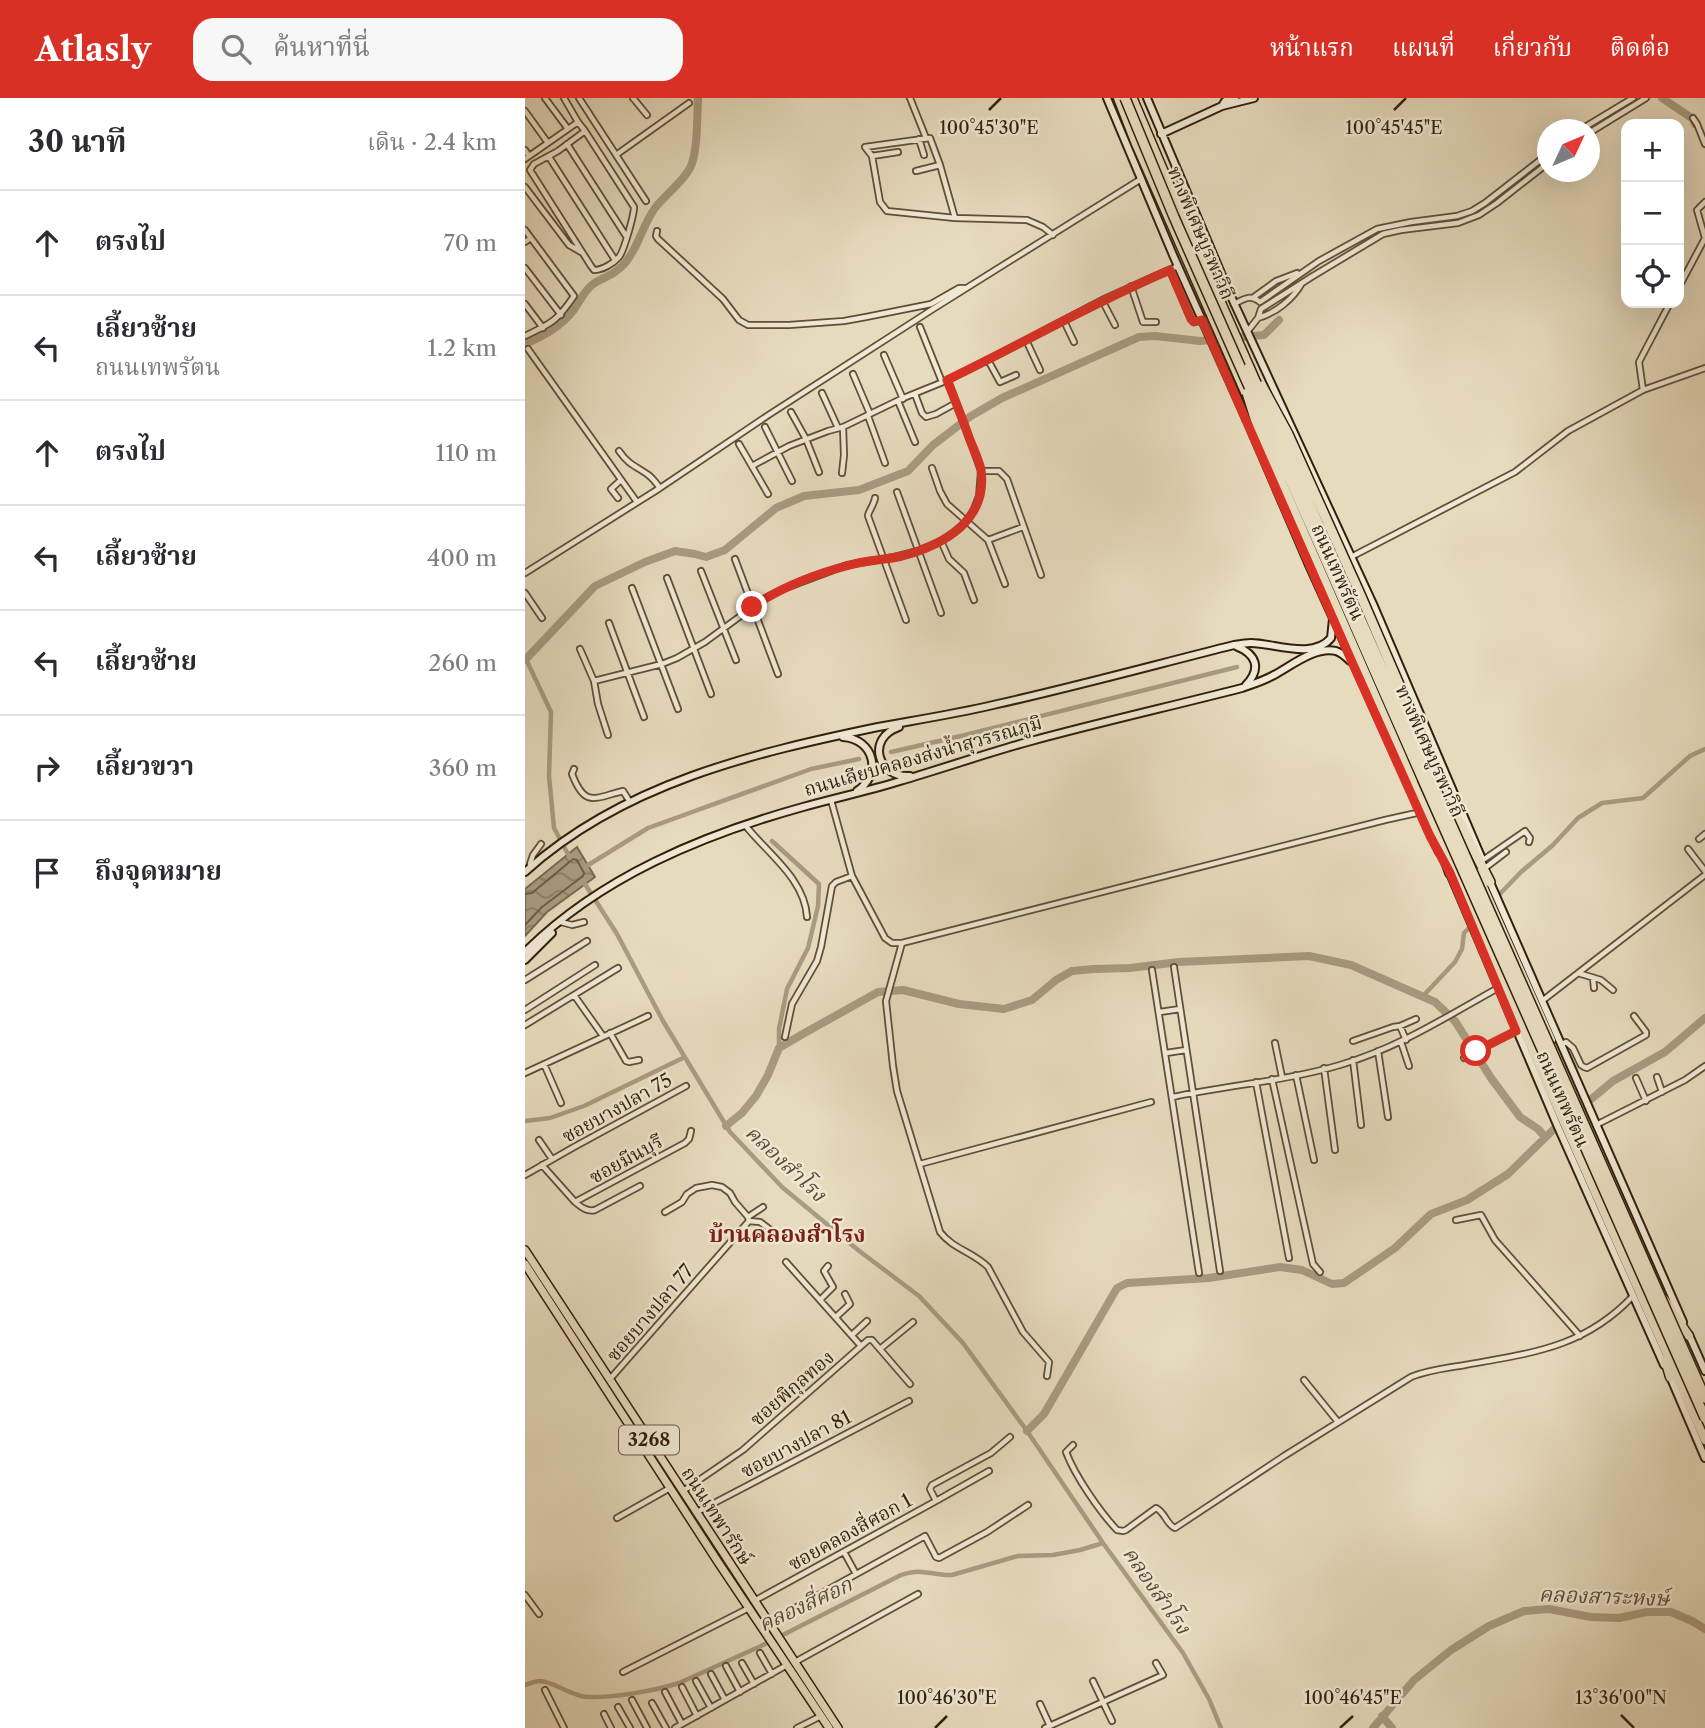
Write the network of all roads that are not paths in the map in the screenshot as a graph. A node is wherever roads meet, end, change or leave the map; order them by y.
1 (545, 98) edge
2 (564, 98) edge
3 (579, 98) edge
4 (633, 98) edge
5 (910, 98) edge
6 (1107, 98) edge
7 (1118, 98) edge
8 (1125, 98) edge
9 (1135, 98) edge
10 (1147, 98) edge
11 (1235, 98) edge
12 (1254, 98) edge
13 (1633, 98) edge
14 (1646, 98) edge
15 (689, 103) dead end
16 (1222, 106) junction
17 (525, 111) edge
18 (647, 115) dead end
19 (1693, 117) dead end
20 (1598, 119) edge
21 (577, 122) junction
22 (1600, 127) edge
23 (568, 129) junction
24 (585, 131) junction
25 (1161, 134) junction
26 (926, 138) junction
27 (919, 139) junction
28 (548, 143) junction
29 (567, 144) junction
30 (1705, 144) edge
31 (525, 150) edge
32 (898, 152) dead end
33 (616, 155) junction
34 (924, 155) dead end
35 (872, 156) junction
36 (527, 157) edge
37 (549, 157) junction
38 (940, 165) junction
39 (1537, 166) edge
40 (1537, 167) edge
41 (916, 171) dead end
42 (1141, 179) junction
43 (525, 187) edge
44 (646, 201) dead end
45 (1705, 202) edge
46 (955, 218) junction
47 (525, 230) edge
48 (657, 231) dead end
49 (1053, 234) junction
50 (626, 236) junction
51 (531, 238) junction
52 (1355, 241) junction
53 (525, 242) edge
54 (1359, 248) junction
55 (583, 253) junction
56 (615, 260) junction
57 (1178, 265) junction
58 (525, 268) edge
59 (1170, 270) junction
60 (1301, 273) junction
61 (1684, 278) edge
62 (1302, 283) junction
63 (1131, 286) junction
64 (965, 289) junction
65 (1253, 298) junction
66 (1102, 300) junction
67 (1260, 302) junction
68 (525, 304) edge
69 (1234, 304) junction
70 (1667, 308) edge
71 (1261, 309) junction
72 (561, 315) junction
73 (1258, 318) junction
74 (1064, 320) junction
75 (1202, 320) junction
76 (1156, 322) dead end
77 (1115, 325) dead end
78 (919, 327) dead end
79 (543, 328) junction
80 (1247, 332) junction
81 (525, 336) edge
82 (1026, 340) junction
83 (1075, 342) dead end
84 (528, 349) dead end
85 (884, 355) dead end
86 (988, 360) junction
87 (1245, 369) junction
88 (1705, 369) edge
89 (1040, 370) dead end
90 (853, 374) dead end
91 (1016, 374) dead end
92 (945, 381) junction
93 (1643, 390) junction
94 (823, 393) dead end
95 (915, 394) junction
96 (900, 400) junction
97 (956, 403) junction
98 (791, 412) dead end
99 (869, 415) junction
100 (1288, 421) junction
101 (765, 427) dead end
102 (840, 428) junction
103 (806, 439) junction
104 (1283, 439) junction
105 (915, 442) dead end
106 (739, 444) dead end
107 (619, 451) dead end
108 (778, 452) junction
109 (885, 463) dead end
110 (752, 466) junction
111 (932, 468) dead end
112 (981, 471) junction
113 (819, 472) dead end
114 (842, 473) dead end
115 (621, 480) junction
116 (792, 481) dead end
117 (660, 488) junction
118 (897, 492) dead end
119 (768, 494) dead end
120 (618, 498) dead end
121 (875, 498) dead end
122 (637, 502) junction
123 (966, 522) junction
124 (1023, 527) junction
125 (988, 540) junction
126 (941, 541) junction
127 (918, 551) junction
128 (1351, 557) junction
129 (735, 559) dead end
130 (884, 559) junction
131 (701, 571) dead end
132 (525, 573) edge
133 (1041, 575) dead end
134 (667, 578) dead end
135 (1005, 584) dead end
136 (632, 588) dead end
137 (525, 593) edge
138 (974, 600) dead end
139 (752, 607) junction
140 (941, 613) dead end
141 (1333, 617) junction
142 (542, 618) dead end
143 (907, 620) dead end
144 (609, 623) dead end
145 (724, 629) junction
146 (1234, 645) junction
147 (1377, 648) junction
148 (580, 649) dead end
149 (694, 649) junction
150 (1355, 659) junction
151 (736, 660) dead end
152 (662, 664) junction
153 (627, 672) junction
154 (778, 674) dead end
155 (594, 681) junction
156 (1242, 688) junction
157 (711, 694) dead end
158 (678, 709) dead end
159 (643, 717) dead end
160 (925, 719) junction
161 (608, 735) dead end
162 (834, 737) junction
163 (575, 769) dead end
164 (919, 775) junction
165 (849, 796) junction
166 (831, 800) junction
167 (630, 802) junction
168 (1421, 812) junction
169 (745, 825) junction
170 (1705, 834) edge
171 (1699, 839) dead end
172 (1529, 842) dead end
173 (541, 845) dead end
174 (1688, 849) dead end
175 (1506, 852) dead end
176 (1484, 864) junction
177 (531, 865) edge
178 (1450, 873) junction
179 (1705, 873) edge
180 (852, 876) junction
181 (1490, 882) junction
182 (807, 917) dead end
183 (564, 919) junction
184 (584, 922) dead end
185 (587, 941) dead end
186 (902, 943) junction
187 (527, 950) edge
188 (525, 960) edge
189 (595, 965) dead end
190 (1174, 967) dead end
191 (618, 968) dead end
192 (1152, 970) dead end
193 (1578, 973) junction
194 (1593, 978) junction
195 (525, 980) edge
196 (1498, 988) junction
197 (1594, 988) dead end
198 (1613, 990) dead end
199 (575, 995) junction
200 (1542, 1001) junction
201 (1180, 1009) junction
202 (525, 1010) edge
203 (1160, 1013) junction
204 (648, 1016) dead end
205 (1634, 1016) dead end
206 (1416, 1019) dead end
207 (525, 1025) edge
208 (1400, 1026) junction
209 (1516, 1031) junction
210 (610, 1033) junction
211 (603, 1036) junction
212 (785, 1037) dead end
213 (1353, 1041) dead end
214 (1404, 1041) junction
215 (1275, 1043) dead end
216 (1561, 1045) junction
217 (1186, 1050) junction
218 (1378, 1051) junction
219 (1165, 1053) junction
220 (1464, 1058) dead end
221 (639, 1060) dead end
222 (1353, 1060) junction
223 (544, 1064) junction
224 (1409, 1066) dead end
225 (1705, 1066) edge
226 (1324, 1068) junction
227 (525, 1073) edge
228 (1296, 1074) junction
229 (1282, 1077) junction
230 (1657, 1077) dead end
231 (1636, 1078) dead end
232 (1272, 1079) junction
233 (1256, 1082) junction
234 (686, 1086) dead end
235 (1662, 1092) junction
236 (1192, 1093) junction
237 (1173, 1097) junction
238 (1646, 1101) junction
239 (1151, 1102) dead end
240 (561, 1103) dead end
241 (1388, 1117) dead end
242 (1361, 1125) dead end
243 (1596, 1125) junction
244 (691, 1131) dead end
245 (539, 1140) dead end
246 (1335, 1150) dead end
247 (553, 1159) junction
248 (1314, 1160) dead end
249 (920, 1164) junction
250 (542, 1165) junction
251 (525, 1175) edge
252 (640, 1186) dead end
253 (575, 1202) junction
254 (763, 1207) dead end
255 (665, 1212) dead end
256 (748, 1219) junction
257 (1456, 1220) dead end
258 (787, 1233) dead end
259 (525, 1250) edge
260 (1289, 1258) dead end
261 (786, 1262) dead end
262 (525, 1265) edge
263 (828, 1266) dead end
264 (1220, 1271) dead end
265 (1320, 1272) dead end
266 (1199, 1273) dead end
267 (845, 1294) dead end
268 (1633, 1296) junction
269 (1663, 1297) junction
270 (820, 1300) junction
271 (836, 1317) junction
272 (867, 1321) dead end
273 (913, 1322) dead end
274 (1657, 1329) junction
275 (852, 1335) junction
276 (1580, 1336) junction
277 (1689, 1336) junction
278 (861, 1346) junction
279 (880, 1349) junction
280 (1705, 1371) edge
281 (1047, 1376) dead end
282 (1670, 1377) junction
283 (610, 1380) junction
284 (1304, 1380) dead end
285 (910, 1384) dead end
286 (1705, 1391) edge
287 (1705, 1398) edge
288 (909, 1401) dead end
289 (626, 1412) junction
290 (1705, 1418) edge
291 (1338, 1422) junction
292 (1010, 1437) dead end
293 (1705, 1440) edge
294 (1073, 1445) dead end
295 (1705, 1458) edge
296 (989, 1471) dead end
297 (670, 1488) junction
298 (683, 1491) junction
299 (936, 1501) junction
300 (1028, 1505) dead end
301 (696, 1512) junction
302 (617, 1518) dead end
303 (844, 1552) junction
304 (856, 1574) junction
305 (918, 1594) dead end
306 (525, 1595) edge
307 (752, 1604) junction
308 (539, 1614) dead end
309 (769, 1628) junction
310 (760, 1653) dead end
311 (742, 1663) dead end
312 (1156, 1663) dead end
313 (791, 1664) junction
314 (726, 1666) dead end
315 (623, 1672) dead end
316 (711, 1674) dead end
317 (772, 1674) junction
318 (696, 1681) dead end
319 (1093, 1681) dead end
320 (754, 1684) junction
321 (682, 1688) dead end
322 (545, 1690) dead end
323 (665, 1692) dead end
324 (740, 1692) junction
325 (632, 1700) dead end
326 (725, 1700) junction
327 (1103, 1702) junction
328 (652, 1703) dead end
329 (1040, 1704) dead end
330 (618, 1707) dead end
331 (711, 1708) junction
332 (604, 1714) dead end
333 (697, 1716) junction
334 (821, 1716) junction
335 (1112, 1721) dead end
336 (682, 1724) junction
337 (1048, 1727) edge
338 (564, 1728) edge
339 (611, 1728) edge
340 (629, 1728) edge
341 (647, 1728) edge
342 (666, 1728) edge
343 (675, 1728) edge
344 (797, 1728) edge
345 (828, 1728) edge
346 (838, 1728) edge

1 - 23 street
2 - 21 street
3 - 33 street
4 - 18 street
5 - 26 street
6 - 42 main road, ถนนเทพรัตน
7 - 150 highway, ถนนเทพรัตน
8 - 87 highway, ทางพิเศษบูรพาวิถี, bridge
9 - 87 highway, ทางพิเศษบูรพาวิถี
9 - 104 highway, ถนนเทพรัตน
10 - 25 main road, ถนนเทพรัตน
11 - 16 main road
12 - 16 main road
13 - 20 street
14 - 22 street
15 - 33 street
16 - 25 main road
17 - 28 street
19 - 30 street
21 - 23 street
21 - 24 street
23 - 28 street
24 - 29 street
24 - 50 street
25 - 69 main road, ถนนเทพรัตน
26 - 27 street
26 - 38 street
27 - 34 street
27 - 35 street
28 - 36 street
29 - 37 street
29 - 50 street
31 - 36 street
32 - 35 street
33 - 44 street
35 - 46 street
37 - 55 street
37 - 56 street
38 - 41 street
38 - 46 street
39 - 52 street
40 - 54 street
42 - 49 street
42 - 57 main road, ถนนเทพรัตน
43 - 55 street
45 - 61 street
46 - 49 street
47 - 51 street
48 - 64 street
49 - 64 street
50 - 56 street
51 - 53 street
51 - 72 street
52 - 54 street
52 - 60 street
54 - 62 street
55 - 56 street
57 - 59 street
57 - 75 main road, ถนนเทพรัตน
58 - 72 street
59 - 63 street
59 - 75 street
60 - 65 street
60 - 67 street
62 - 71 street
62 - 73 street
63 - 66 street
63 - 76 street
64 - 117 street
65 - 67 street
65 - 69 street
66 - 74 street
66 - 77 street
67 - 71 street
68 - 79 street
69 - 80 main road, ถนนเทพรัตน
70 - 93 street
71 - 73 street
72 - 79 street
73 - 80 street
74 - 82 street
74 - 83 street
75 - 141 main road, ถนนเทพรัตน
78 - 92 street
79 - 81 street
80 - 100 main road, ถนนเทพรัตน
82 - 86 street
82 - 89 street
84 - 115 street
85 - 96 street
86 - 91 street
86 - 92 street
87 - 178 highway, bridge
87 - 181 highway, bridge
87 - 287 highway, ทางพิเศษบูรพาวิถี, bridge
87 - 290 highway, ทางพิเศษบูรพาวิถี, bridge
88 - 93 street
90 - 99 street
92 - 95 street
92 - 97 street
93 - 128 street
94 - 102 street
95 - 96 street
95 - 97 street
96 - 99 street
96 - 105 street
97 - 112 street
98 - 103 street
99 - 102 street
99 - 109 street
100 - 104 main road
100 - 128 main road, ถนนเทพรัตน
101 - 108 street
102 - 103 street
102 - 114 street
103 - 108 street
103 - 113 street
104 - 147 highway, ถนนเทพรัตน
106 - 110 street
107 - 117 street
108 - 110 street
108 - 116 street
110 - 119 street
111 - 123 street
112 - 123 street
112 - 124 street
115 - 120 street
115 - 122 street
117 - 122 street
118 - 127 street
121 - 130 street
122 - 132 street
123 - 125 street
123 - 126 street
124 - 125 street
124 - 133 street
125 - 135 street
126 - 127 street
126 - 138 street
127 - 130 street
127 - 140 street
128 - 176 main road, ถนนเทพรัตน
129 - 139 street
130 - 139 street
130 - 143 street
131 - 145 street
134 - 149 street
136 - 152 street
137 - 142 street
139 - 145 street
139 - 154 street
141 - 146 main road, ถนนเลียบคลองส่งน้ำสุวรรณภูมิ
141 - 150 main road, ถนนเทพรัตน
144 - 153 street
145 - 149 street
145 - 151 street
146 - 156 main road
146 - 160 main road, ถนนเลียบคลองส่งน้ำสุวรรณภูมิ
147 - 150 highway
147 - 269 highway, ถนนเทพรัตน
148 - 155 street
149 - 152 street
149 - 157 street
150 - 156 main road, ถนนเลียบคลองส่งน้ำสุวรรณภูมิ
150 - 168 main road, ถนนเทพรัตน
150 - 274 highway, ถนนเทพรัตน
152 - 153 street
152 - 158 street
153 - 155 street
153 - 159 street
155 - 161 street
156 - 164 main road, ถนนเลียบคลองส่งน้ำสุวรรณภูมิ
160 - 162 main road, ถนนเลียบคลองส่งน้ำสุวรรณภูมิ
160 - 164 main road
162 - 165 main road
162 - 167 main road, ถนนเลียบคลองส่งน้ำสุวรรณภูมิ
163 - 167 street
164 - 165 main road, ถนนเลียบคลองส่งน้ำสุวรรณภูมิ
165 - 166 main road, ถนนเลียบคลองส่งน้ำสุวรรณภูมิ
166 - 169 main road, ถนนเลียบคลองส่งน้ำสุวรรณภูมิ
166 - 180 street
167 - 177 main road, ถนนเลียบคลองส่งน้ำสุวรรณภูมิ
168 - 178 main road, ถนนเทพรัตน
168 - 186 street
169 - 182 street
169 - 183 main road, ถนนเลียบคลองส่งน้ำสุวรรณภูมิ
170 - 171 street
172 - 176 street
173 - 177 street
174 - 179 street
175 - 176 street
176 - 181 main road, ถนนเทพรัตน
178 - 196 main road, ถนนเทพรัตน
179 - 193 street
180 - 186 street
180 - 212 street
181 - 200 main road, ถนนเทพรัตน
183 - 184 street
183 - 187 main road, ถนนเลียบคลองส่งน้ำสุวรรณภูมิ
183 - 188 main road
185 - 195 street
186 - 249 street
189 - 202 street
190 - 201 street
191 - 199 street
192 - 203 street
193 - 194 street
193 - 200 street
194 - 197 street
194 - 198 street
196 - 209 main road, ถนนเทพรัตน
196 - 214 street
199 - 207 street
199 - 211 street
200 - 216 main road, ถนนเทพรัตน
201 - 203 street
201 - 217 street
203 - 219 street
204 - 210 street
205 - 216 street
206 - 208 street
208 - 213 street
208 - 214 street
209 - 220 street
209 - 268 main road, ถนนเทพรัตน
210 - 211 street
210 - 221 street
211 - 223 street
214 - 218 street
214 - 224 street
215 - 229 street
216 - 243 main road, ถนนเทพรัตน
217 - 219 street
217 - 236 street
218 - 222 street
218 - 241 street
219 - 237 street
222 - 226 street
222 - 242 street
223 - 227 street
223 - 240 street
225 - 235 street
226 - 228 street
226 - 246 street
228 - 229 street
228 - 248 street
229 - 232 street
230 - 235 street
231 - 238 street
232 - 233 street
232 - 265 street
233 - 236 street
233 - 260 street
234 - 247 street, ซอยบางปลา 75
235 - 238 street
236 - 237 street
236 - 264 street
237 - 266 street
238 - 243 street
239 - 249 street
243 - 277 main road, ถนนเทพรัตน
244 - 253 street, ซอยมีนบุรี
245 - 247 street
247 - 250 street, ซอยบางปลา 75
249 - 281 street
250 - 251 street, ซอยบางปลา 75
250 - 253 street, ซอยมีนบุรี
252 - 253 street
254 - 256 street, ซอยบางปลา 77
255 - 256 street
256 - 258 street
256 - 283 street, ซอยบางปลา 77
257 - 276 street
259 - 283 main road, ถนนเทพารักษ์ / 3268
261 - 270 street
262 - 289 main road, ถนนเทพารักษ์ / 3268
263 - 270 street
267 - 271 street
268 - 276 street
268 - 282 main road, ถนนเทพรัตน
269 - 277 highway
269 - 286 highway, ถนนเทพรัตน
270 - 271 street
271 - 275 street
272 - 275 street
273 - 279 street
274 - 282 highway
274 - 293 highway, ถนนเทพรัตน
275 - 278 street
276 - 291 street
277 - 280 main road, ถนนเทพรัตน
278 - 279 street, ซอยพิกุลทอง
278 - 298 street, ซอยพิกุลทอง
279 - 285 street
282 - 295 main road, ถนนเทพรัตน
283 - 289 main road, ถนนเทพารักษ์ / 3268
284 - 291 street
288 - 301 street, ซอยบางปลา 81
289 - 297 main road, ถนนเทพารักษ์ / 3268
289 - 298 main road, ถนนเทพารักษ์ / 3268
291 - 294 street
292 - 299 street, ซอยคลองสี่ศอก 1
296 - 299 street
297 - 302 street
297 - 307 main road, ถนนเทพารักษ์ / 3268
298 - 301 main road, ถนนเทพารักษ์ / 3268
299 - 303 street, ซอยคลองสี่ศอก 1
300 - 304 street
301 - 307 main road, ถนนเทพารักษ์ / 3268
303 - 304 street
303 - 307 street, ซอยคลองสี่ศอก 1
304 - 309 street
305 - 313 street
306 - 308 street
307 - 309 main road, ถนนเทพารักษ์ / 3268
307 - 315 street, ซอยคลองสี่ศอก 1
309 - 313 main road, ถนนเทพารักษ์ / 3268
310 - 317 street
311 - 320 street
312 - 327 street
313 - 317 street
313 - 334 main road, ถนนเทพารักษ์ / 3268
313 - 346 main road, ถนนเทพารักษ์ / 3268
314 - 324 street
316 - 326 street
317 - 320 street
318 - 331 street
319 - 327 street
320 - 324 street
321 - 333 street
322 - 338 street
323 - 336 street
324 - 326 street
325 - 341 street
326 - 331 street
327 - 335 street
327 - 337 street
328 - 342 street
329 - 337 street
330 - 340 street
331 - 333 street
332 - 339 street
333 - 336 street
334 - 344 street
334 - 345 main road, ถนนเทพารักษ์ / 3268
336 - 343 street

